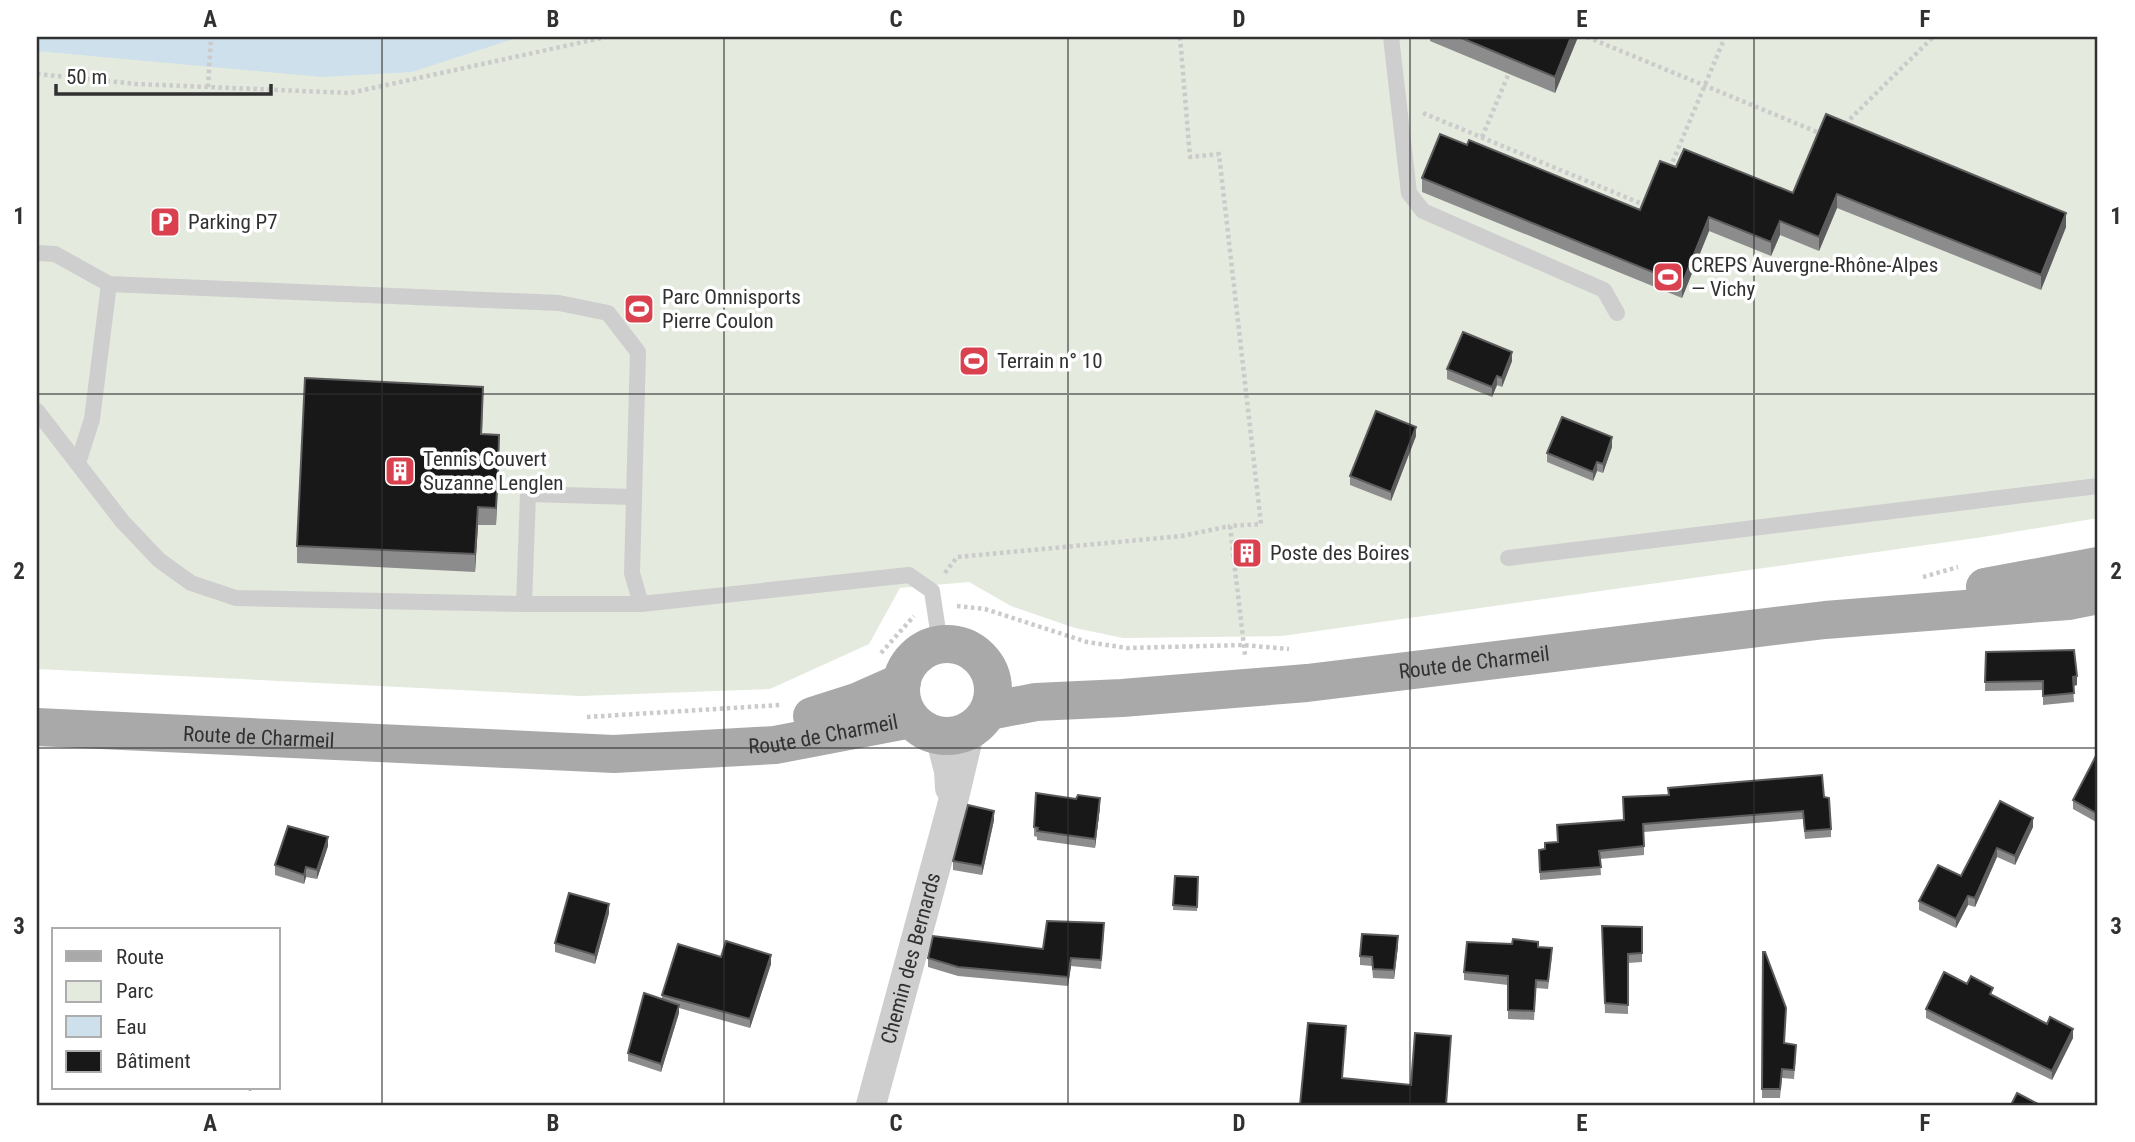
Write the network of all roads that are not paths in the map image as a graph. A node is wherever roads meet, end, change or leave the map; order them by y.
1 (1391, 37) edge
2 (37, 253) edge
3 (109, 284) junction
4 (1617, 313) dead end
5 (37, 411) edge
6 (78, 463) junction
7 (2098, 486) edge
8 (633, 497) junction
9 (1508, 558) dead end
10 (2098, 566) edge
11 (2098, 596) edge
12 (524, 604) junction
13 (641, 604) junction
14 (1825, 620) junction
15 (938, 627) junction
16 (986, 664) junction
17 (890, 670) junction
18 (1122, 698) junction
19 (952, 724) junction
20 (37, 727) edge
21 (481, 750) junction
22 (871, 1105) edge

1 - 4 lane
2 - 3 lane
3 - 6 lane
3 - 8 lane
5 - 6 lane
6 - 12 lane
7 - 9 lane
8 - 12 lane
8 - 13 lane
10 - 14 main road, Route de Charmeil
11 - 14 main road, Route de Charmeil
12 - 13 lane
13 - 15 lane
14 - 18 main road, Route de Charmeil
15 - 16 main road, Route de Charmeil
15 - 17 main road
16 - 18 main road, Route de Charmeil
16 - 19 main road
17 - 19 main road
17 - 21 main road, Route de Charmeil
18 - 19 main road, Route de Charmeil
19 - 21 main road, Route de Charmeil
19 - 22 street, Chemin des Bernards
20 - 21 main road, Route de Charmeil

